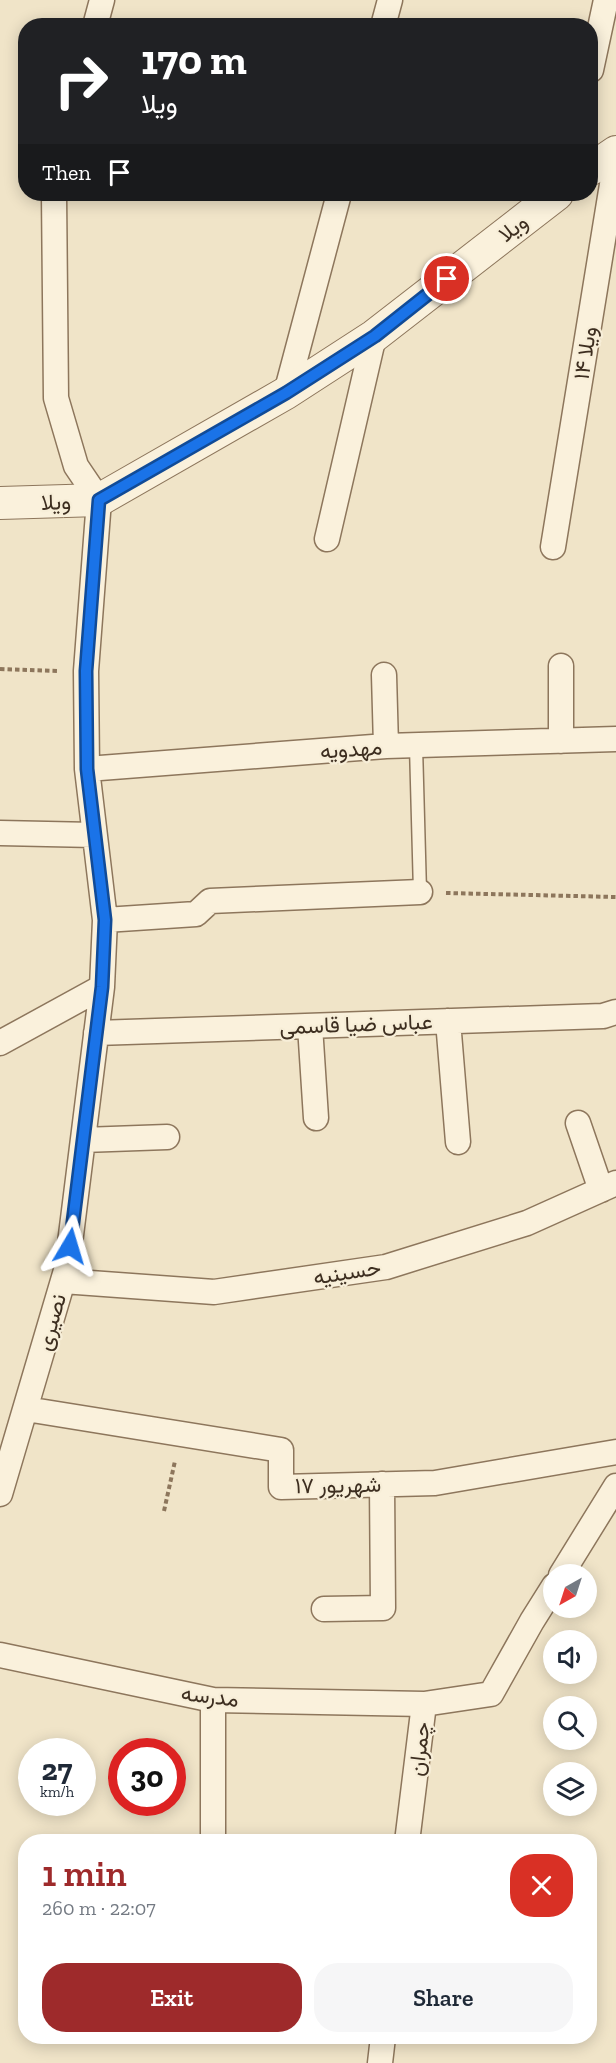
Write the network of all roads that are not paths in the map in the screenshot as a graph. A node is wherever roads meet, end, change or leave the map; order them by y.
1 (102, 0) edge
2 (390, 0) edge
3 (606, 0) edge
4 (97, 18) edge
5 (385, 18) edge
6 (598, 37) edge
7 (616, 152) edge
8 (616, 160) edge
9 (598, 164) edge
10 (54, 201) edge
11 (337, 201) edge
12 (548, 201) edge
13 (375, 336) junction
14 (286, 393) junction
15 (99, 500) junction
16 (0, 503) edge
17 (327, 539) dead end
18 (554, 547) dead end
19 (561, 666) dead end
20 (384, 675) dead end
21 (616, 739) edge
22 (561, 741) junction
23 (386, 746) junction
24 (416, 746) junction
25 (87, 769) junction
26 (0, 833) edge
27 (94, 835) junction
28 (420, 892) joint
29 (105, 920) junction
30 (102, 987) junction
31 (616, 1012) edge
32 (448, 1021) junction
33 (310, 1026) junction
34 (96, 1033) junction
35 (0, 1043) edge
36 (316, 1118) dead end
37 (578, 1123) dead end
38 (167, 1137) dead end
39 (83, 1140) junction
40 (458, 1142) dead end
41 (608, 1186) edge
42 (63, 1281) junction
43 (26, 1409) junction
44 (616, 1452) edge
45 (382, 1484) junction
46 (616, 1486) edge
47 (0, 1494) edge
48 (568, 1564) edge
49 (543, 1604) edge
50 (324, 1609) dead end
51 (0, 1655) edge
52 (213, 1700) junction
53 (424, 1704) junction
54 (213, 1834) edge
55 (408, 1834) edge
56 (382, 2044) edge
57 (380, 2063) edge

1 - 4 street
2 - 5 street
3 - 6 street
7 - 9 street
8 - 18 street, ویلا ۱۴
10 - 15 street
11 - 14 street
12 - 13 street, ویلا
13 - 14 street, ویلا
13 - 17 street
14 - 15 street, ویلا
15 - 16 street, ویلا
15 - 25 street, نصیری
19 - 22 street
20 - 23 street
21 - 22 street, مهدویه
22 - 24 street, مهدویه
23 - 24 street, مهدویه
23 - 25 street, مهدویه
24 - 28 lane
25 - 27 street, نصیری
26 - 27 street
27 - 29 street, نصیری
28 - 29 street
29 - 30 street, نصیری
30 - 34 street, نصیری
30 - 35 street
31 - 32 street, عباس ضیا قاسمی
32 - 33 street, عباس ضیا قاسمی
32 - 40 street
33 - 34 street, عباس ضیا قاسمی
33 - 36 street
34 - 39 street, نصیری
37 - 41 street
38 - 39 street
39 - 42 street, نصیری
41 - 42 street, حسینیه
42 - 43 street, نصیری
43 - 45 street, ۱۷ شهریور
43 - 47 street, نصیری
44 - 45 street, ۱۷ شهریور
45 - 50 street
46 - 48 street
49 - 53 street, چمران
51 - 52 street, مدرسه
52 - 53 street, مدرسه
52 - 54 street
53 - 55 street, چمران
56 - 57 street

